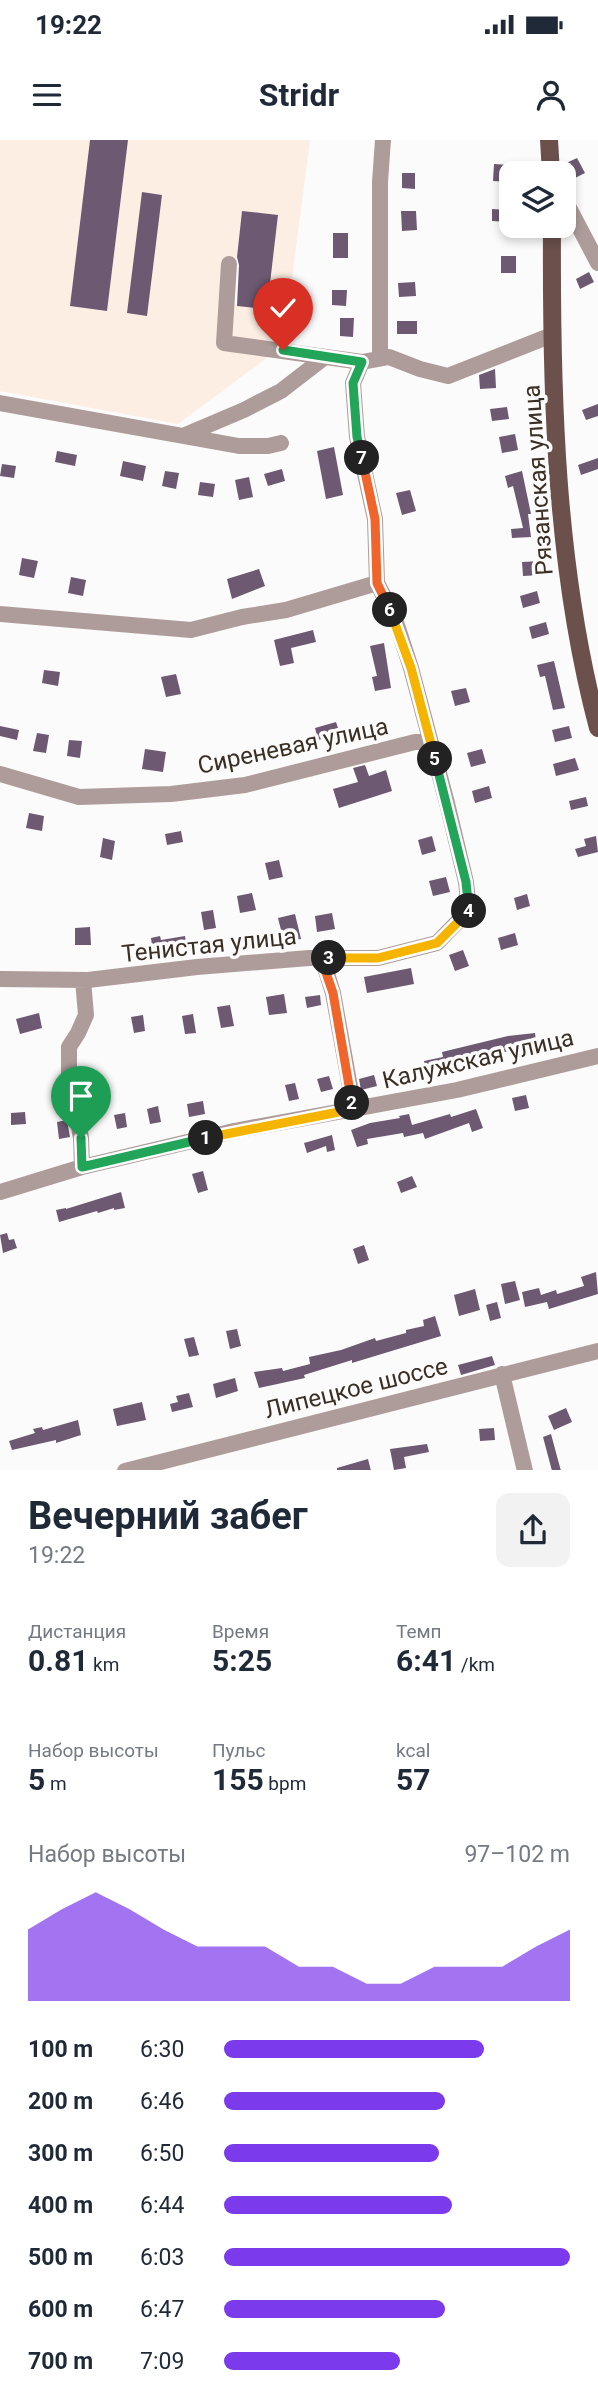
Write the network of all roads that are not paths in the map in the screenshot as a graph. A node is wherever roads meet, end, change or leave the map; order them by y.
1 (383, 140) edge
2 (549, 140) edge
3 (550, 161) edge
4 (576, 221) edge
5 (552, 238) edge
6 (598, 263) edge
7 (229, 264) dead end
8 (552, 335) junction
9 (326, 357) junction
10 (380, 358) junction
11 (362, 362) junction
12 (0, 403) edge
13 (185, 435) junction
14 (281, 443) dead end
15 (377, 583) junction
16 (0, 614) edge
17 (595, 703) edge
18 (598, 728) edge
19 (430, 742) junction
20 (0, 774) edge
21 (321, 958) junction
22 (0, 979) edge
23 (83, 980) junction
24 (598, 1056) edge
25 (354, 1109) junction
26 (82, 1167) junction
27 (0, 1192) edge
28 (598, 1351) edge
29 (502, 1374) junction
30 (129, 1470) edge
31 (525, 1470) edge

1 - 10 street
2 - 3 main road
4 - 6 street
5 - 8 main road, Рязанская улица
7 - 9 street
8 - 10 street
8 - 17 main road, Рязанская улица
9 - 11 street
9 - 13 street
10 - 11 street
11 - 15 street, Тенистая улица
12 - 13 street
13 - 14 street
15 - 16 street
15 - 19 street, Тенистая улица
17 - 18 main road, Рязанская улица
19 - 20 street, Сиреневая улица
19 - 21 street, Тенистая улица
21 - 23 street, Тенистая улица
21 - 25 street
22 - 23 street, Тенистая улица
23 - 26 street
24 - 25 street, Калужская улица
25 - 26 street, Калужская улица
26 - 27 street, Калужская улица
28 - 29 street, Липецкое шоссе
29 - 30 street, Липецкое шоссе
29 - 31 street

